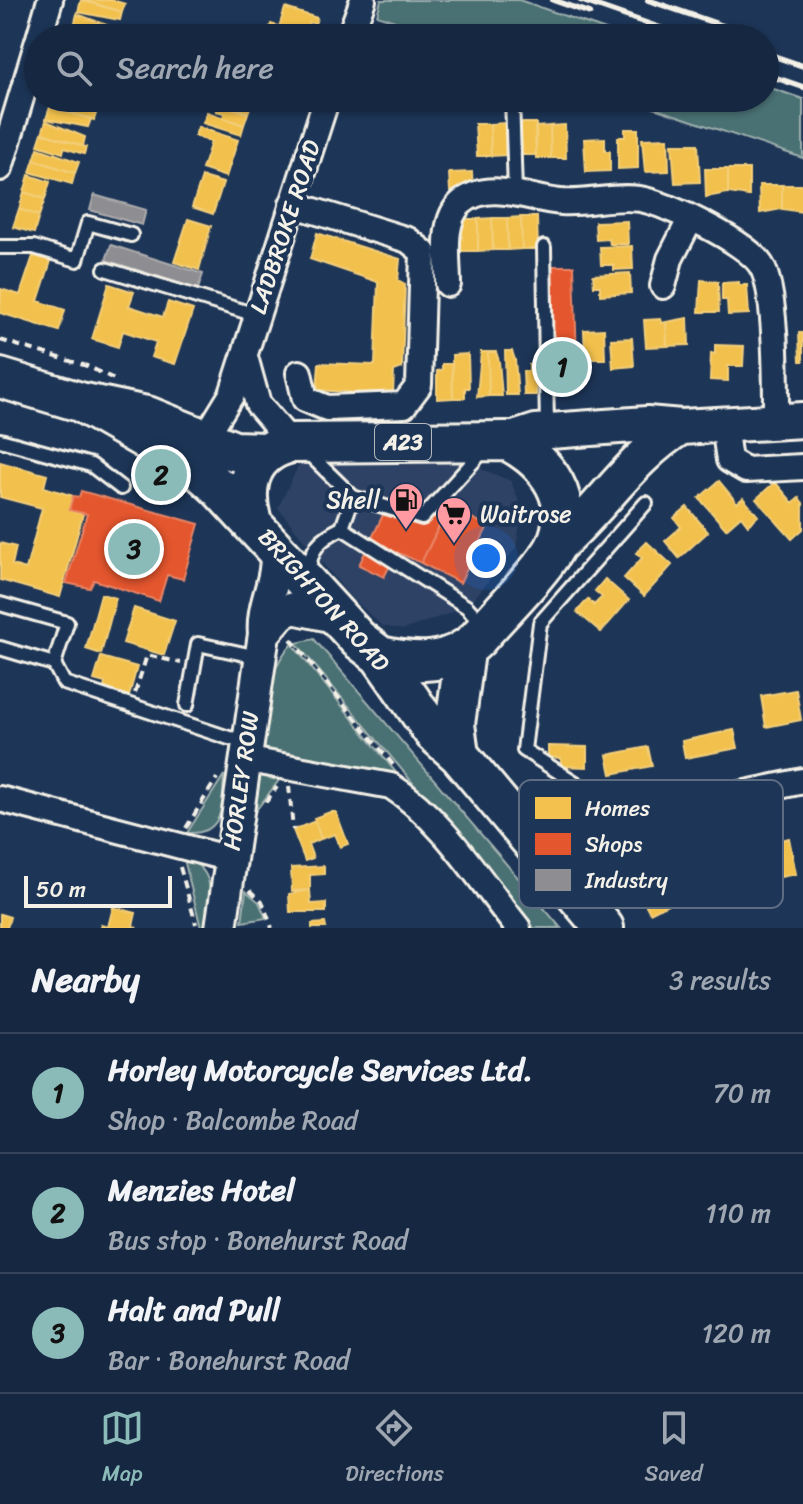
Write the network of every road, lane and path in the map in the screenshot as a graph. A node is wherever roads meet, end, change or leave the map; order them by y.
1 (50, 0) edge
2 (363, 0) edge
3 (43, 24) edge
4 (354, 24) edge
5 (24, 78) edge
6 (322, 112) edge
7 (512, 112) edge
8 (5, 132) edge
9 (0, 168) edge
10 (515, 192) junction
11 (292, 204) junction
12 (690, 220) junction
13 (131, 235) dead end
14 (0, 247) edge
15 (544, 247) dead end
16 (105, 269) dead end
17 (448, 284) dead end
18 (663, 286) dead end
19 (256, 315) junction
20 (0, 340) edge
21 (245, 357) junction
22 (299, 373) dead end
23 (0, 378) edge
24 (119, 383) dead end
25 (790, 421) edge
26 (724, 425) junction
27 (617, 426) junction
28 (681, 427) junction
29 (547, 431) junction
30 (0, 440) edge
31 (500, 441) junction
32 (284, 446) junction
33 (200, 455) junction
34 (636, 461) junction
35 (803, 467) edge
36 (121, 488) dead end
37 (353, 497) junction
38 (646, 503) dead end
39 (342, 528) junction
40 (263, 533) junction
41 (554, 549) junction
42 (309, 582) junction
43 (0, 604) edge
44 (339, 618) junction
45 (268, 640) junction
46 (471, 645) junction
47 (0, 648) edge
48 (380, 656) junction
49 (54, 664) junction
50 (194, 667) junction
51 (187, 705) dead end
52 (131, 707) junction
53 (245, 749) junction
54 (459, 755) junction
55 (571, 780) edge
56 (803, 781) edge
57 (783, 785) edge
58 (407, 796) junction
59 (0, 799) edge
60 (261, 809) dead end
61 (519, 829) edge
62 (293, 830) dead end
63 (230, 859) junction
64 (244, 886) dead end
65 (587, 908) edge
66 (221, 928) edge
67 (272, 928) edge
68 (518, 928) edge
69 (604, 928) edge

1 - 3 street
2 - 4 street
5 - 8 street
6 - 11 street, LADBROKE ROAD
7 - 10 lane
8 - 9 street
10 - 12 street
10 - 17 street
11 - 19 street, LADBROKE ROAD
11 - 22 street
12 - 18 street
12 - 25 street
13 - 14 lane
15 - 29 lane
16 - 19 lane
19 - 21 street, LADBROKE ROAD
20 - 24 path
21 - 32 street
21 - 33 street, LADBROKE ROAD
23 - 33 main road, A23
25 - 26 main road
26 - 28 main road
26 - 35 street
27 - 28 main road
27 - 29 main road
27 - 34 main road
28 - 34 main road
29 - 31 main road
30 - 36 lane
31 - 32 main road, A23
31 - 37 lane
31 - 41 main road
32 - 33 main road, A23
32 - 37 lane
32 - 40 main road
33 - 40 main road, A23
34 - 41 main road
37 - 39 lane
38 - 55 lane
39 - 42 lane
39 - 46 lane
40 - 42 main road, BRIGHTON ROAD / A23
40 - 45 street, HORLEY ROW
41 - 46 main road
42 - 44 main road, BRIGHTON ROAD / A23
43 - 49 lane
44 - 45 street
44 - 48 main road, BRIGHTON ROAD / A23
45 - 50 lane
45 - 53 street, HORLEY ROW
45 - 58 path
46 - 48 main road
46 - 54 main road
47 - 49 lane
48 - 54 main road, BRIGHTON ROAD / A23
49 - 52 lane
50 - 51 lane
50 - 52 path
52 - 53 lane
53 - 58 street
53 - 63 street, HORLEY ROW
54 - 61 main road, BRIGHTON ROAD / A23
56 - 57 street
58 - 68 street
59 - 63 street
60 - 62 path
63 - 66 street, HORLEY ROW
64 - 67 path
65 - 69 main road, BRIGHTON ROAD / A23

